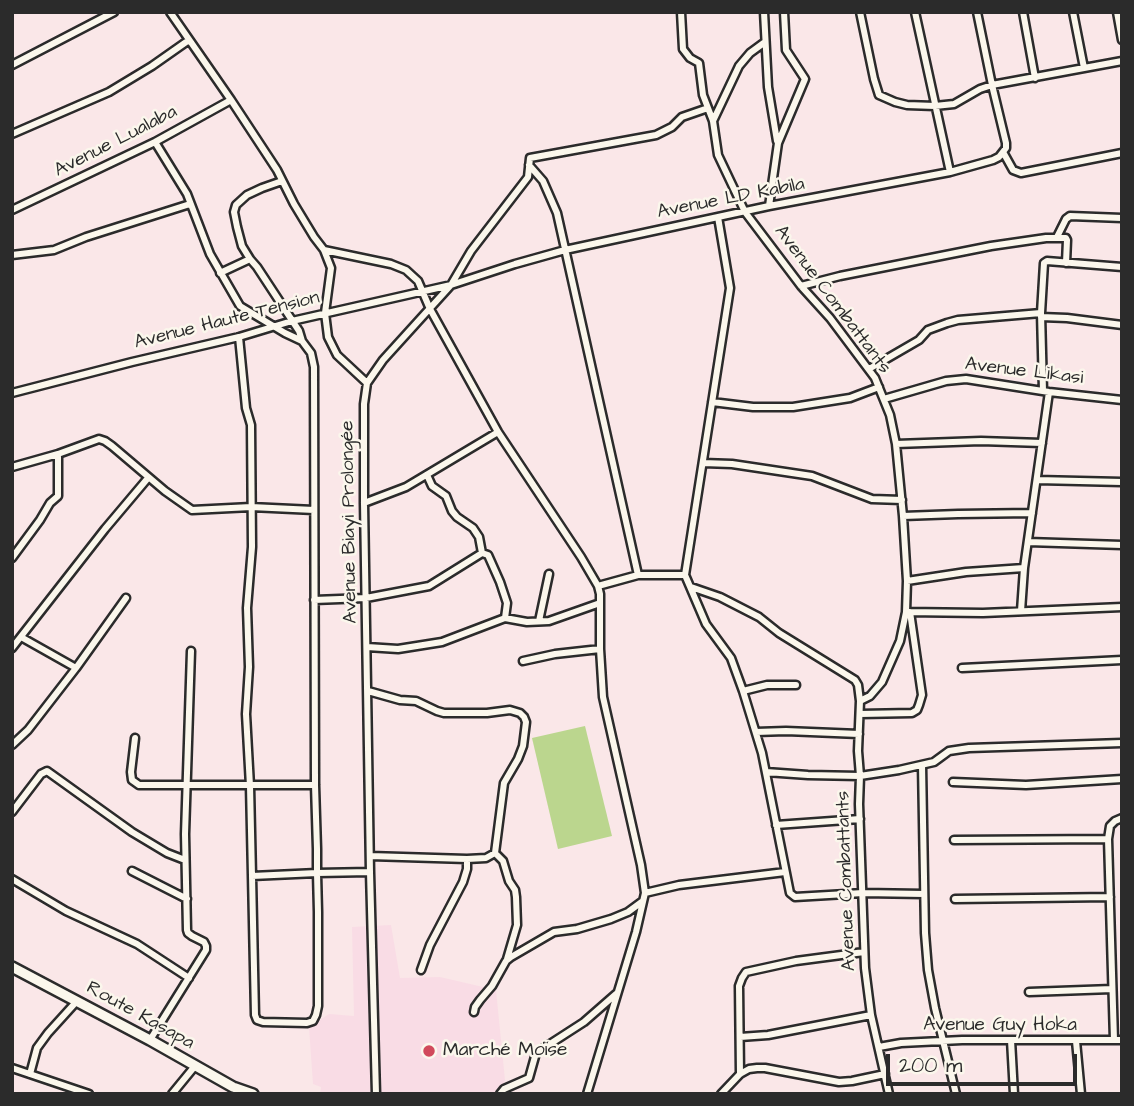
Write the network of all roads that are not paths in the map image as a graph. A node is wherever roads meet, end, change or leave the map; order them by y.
1 (114, 12) edge
2 (170, 12) edge
3 (681, 12) edge
4 (764, 12) edge
5 (785, 12) edge
6 (860, 12) edge
7 (915, 12) edge
8 (978, 12) edge
9 (1023, 12) edge
10 (1073, 12) edge
11 (1117, 12) edge
12 (189, 40) junction
13 (1122, 40) edge
14 (765, 42) junction
15 (1122, 61) edge
16 (12, 65) edge
17 (1084, 68) junction
18 (1035, 78) junction
19 (992, 85) junction
20 (232, 100) junction
21 (935, 106) junction
22 (708, 108) junction
23 (713, 121) junction
24 (12, 134) edge
25 (155, 142) junction
26 (778, 143) junction
27 (1003, 152) junction
28 (1122, 153) edge
29 (530, 162) junction
30 (950, 172) junction
31 (282, 181) junction
32 (190, 204) junction
33 (769, 206) junction
34 (12, 210) edge
35 (745, 212) junction
36 (718, 217) junction
37 (1122, 218) edge
38 (1057, 237) junction
39 (324, 250) junction
40 (565, 250) junction
41 (12, 255) edge
42 (250, 259) junction
43 (1066, 263) junction
44 (1122, 267) edge
45 (220, 273) junction
46 (451, 285) junction
47 (801, 286) junction
48 (423, 292) junction
49 (430, 309) junction
50 (326, 313) junction
51 (1041, 315) junction
52 (292, 321) junction
53 (1122, 325) edge
54 (274, 327) junction
55 (239, 337) junction
56 (302, 341) junction
57 (869, 369) junction
58 (367, 383) junction
59 (879, 387) junction
60 (1046, 391) junction
61 (12, 393) edge
62 (884, 399) junction
63 (1122, 400) edge
64 (712, 402) junction
65 (498, 432) junction
66 (1042, 443) junction
67 (896, 444) junction
68 (58, 454) junction
69 (703, 463) junction
70 (12, 467) edge
71 (427, 475) junction
72 (148, 478) junction
73 (1037, 480) junction
74 (1122, 482) edge
75 (902, 500) junction
76 (364, 503) junction
77 (251, 507) junction
78 (314, 510) junction
79 (1032, 513) junction
80 (903, 516) junction
81 (1028, 542) junction
82 (1122, 545) edge
83 (482, 553) junction
84 (12, 558) edge
85 (1024, 568) junction
86 (549, 574) dead end
87 (638, 575) junction
88 (685, 575) junction
89 (907, 581) junction
90 (598, 586) junction
91 (691, 587) junction
92 (126, 598) dead end
93 (366, 598) junction
94 (314, 600) junction
95 (600, 603) junction
96 (1122, 607) edge
97 (1021, 611) junction
98 (908, 612) junction
99 (505, 618) junction
100 (539, 621) junction
101 (21, 637) junction
102 (367, 647) junction
103 (12, 648) edge
104 (600, 649) junction
105 (191, 651) dead end
106 (1122, 660) edge
107 (523, 661) dead end
108 (76, 668) junction
109 (962, 668) dead end
110 (796, 685) dead end
111 (368, 691) junction
112 (743, 691) junction
113 (860, 701) junction
114 (860, 714) junction
115 (756, 732) junction
116 (859, 734) junction
117 (135, 738) dead end
118 (1122, 743) edge
119 (12, 745) edge
120 (922, 765) junction
121 (766, 772) junction
122 (860, 776) junction
123 (1122, 779) edge
124 (953, 782) dead end
125 (187, 785) junction
126 (315, 785) junction
127 (250, 786) junction
128 (12, 812) edge
129 (1122, 818) edge
130 (860, 819) junction
131 (776, 825) junction
132 (1108, 839) junction
133 (954, 840) dead end
134 (495, 853) junction
135 (370, 856) junction
136 (467, 859) junction
137 (185, 860) junction
138 (132, 870) dead end
139 (370, 872) junction
140 (785, 872) junction
141 (317, 873) junction
142 (252, 876) junction
143 (12, 879) edge
144 (645, 893) junction
145 (863, 893) junction
146 (924, 894) junction
147 (1110, 897) junction
148 (187, 899) junction
149 (955, 899) dead end
150 (643, 901) junction
151 (1111, 926) junction
152 (1122, 926) edge
153 (864, 953) junction
154 (506, 961) junction
155 (12, 967) edge
156 (421, 970) dead end
157 (189, 978) junction
158 (1112, 989) junction
159 (1029, 992) dead end
160 (617, 993) junction
161 (77, 1001) junction
162 (474, 1013) dead end
163 (871, 1015) junction
164 (740, 1037) junction
165 (150, 1040) junction
166 (1011, 1040) junction
167 (1118, 1040) edge
168 (943, 1041) junction
169 (1076, 1041) junction
170 (879, 1046) junction
171 (194, 1066) junction
172 (12, 1068) edge
173 (740, 1073) junction
174 (30, 1074) junction
175 (885, 1074) junction
176 (89, 1094) edge
177 (172, 1094) edge
178 (253, 1094) edge
179 (376, 1094) edge
180 (500, 1094) edge
181 (587, 1094) edge
182 (721, 1094) edge
183 (890, 1094) edge
184 (956, 1094) edge
185 (1014, 1094) edge
186 (1081, 1094) edge

1 - 16 street
2 - 12 street
3 - 22 street, Avenue Combattants
4 - 14 street
5 - 26 street
6 - 21 street
7 - 21 street
8 - 19 street
9 - 18 street
10 - 17 street
11 - 13 street
12 - 20 street
12 - 24 street
14 - 23 street
14 - 26 street
15 - 17 street
17 - 18 street
18 - 19 street
19 - 21 street
19 - 27 street
20 - 25 street, Avenue Lualaba
20 - 31 street
21 - 30 street
22 - 23 street, Avenue Combattants
22 - 29 street
23 - 35 street, Avenue Combattants
25 - 32 street
25 - 34 street, Avenue Lualaba
26 - 33 street
27 - 28 street
27 - 30 street, Avenue LD Kabila
29 - 40 street
29 - 46 street
30 - 33 street, Avenue LD Kabila
31 - 39 street
31 - 42 street
32 - 41 street
32 - 45 street
33 - 35 street, Avenue LD Kabila
35 - 36 street, Avenue LD Kabila
35 - 47 street, Avenue Combattants
36 - 40 street, Avenue LD Kabila
36 - 64 street
37 - 38 street
38 - 43 street
38 - 47 street
39 - 48 street
39 - 50 street
40 - 46 street, Avenue LD Kabila
40 - 87 street
42 - 45 street
42 - 52 street
43 - 44 street
43 - 51 street
45 - 54 street
46 - 48 street, Avenue Haute Tension
46 - 49 street
47 - 57 street, Avenue Combattants
48 - 49 street
48 - 50 street, Avenue Haute Tension
49 - 58 street
49 - 65 street
50 - 52 street, Avenue Haute Tension
50 - 58 street
51 - 53 street
51 - 57 street
51 - 60 street
52 - 54 street, Avenue Haute Tension
52 - 56 street
54 - 55 street, Avenue Haute Tension
54 - 56 street
55 - 61 street, Avenue Haute Tension
55 - 77 street
56 - 78 street
57 - 59 street, Avenue Combattants
58 - 76 street, Avenue Biayi Prolongée
59 - 62 street, Avenue Combattants
59 - 64 street
60 - 62 street, Avenue Likasi
60 - 63 street, Avenue Likasi
60 - 66 street
62 - 67 street, Avenue Combattants
64 - 69 street
65 - 71 street
65 - 90 street
66 - 67 street
66 - 73 street
67 - 75 street, Avenue Combattants
68 - 70 street
68 - 72 street
68 - 84 street
69 - 75 street
69 - 88 street
71 - 76 street
71 - 83 street
72 - 77 street
72 - 101 street
73 - 74 street
73 - 79 street
75 - 80 street, Avenue Combattants
76 - 93 street, Avenue Biayi Prolongée
77 - 78 street
77 - 127 street
78 - 94 street
79 - 80 street
79 - 81 street
80 - 89 street, Avenue Combattants
81 - 82 street
81 - 85 street
83 - 93 street
83 - 99 street
85 - 89 street
85 - 97 street
86 - 100 street
87 - 88 street
87 - 90 street
88 - 91 street
89 - 98 street, Avenue Combattants
90 - 95 street
91 - 112 street
91 - 113 street
92 - 108 street
93 - 94 street
93 - 102 street, Avenue Biayi Prolongée
94 - 126 street
95 - 100 street
95 - 104 street
96 - 97 street
97 - 98 street
98 - 113 street, Avenue Combattants
98 - 114 street
99 - 100 street
99 - 102 street
101 - 103 street
101 - 108 street
102 - 111 street, Avenue Biayi Prolongée
104 - 107 street
104 - 144 street
105 - 125 street
106 - 109 street
108 - 119 street
110 - 112 street
111 - 134 street
111 - 135 street, Avenue Biayi Prolongée
112 - 115 street
113 - 114 street, Avenue Combattants
114 - 116 street, Avenue Combattants
115 - 116 street
115 - 121 street
116 - 122 street, Avenue Combattants
117 - 125 street
118 - 120 street
120 - 122 street
120 - 146 street
121 - 122 street
121 - 131 street
122 - 130 street, Avenue Combattants
123 - 124 street
125 - 127 street
125 - 137 street
126 - 127 street
126 - 141 street
127 - 142 street
128 - 137 street
129 - 132 street
130 - 131 street
130 - 145 street, Avenue Combattants
131 - 140 street
132 - 133 street
132 - 147 street
134 - 136 street
134 - 154 street
135 - 136 street
135 - 139 street, Avenue Biayi Prolongée
136 - 156 street
137 - 148 street
138 - 148 street
139 - 141 street
139 - 179 street, Avenue Biayi Prolongée
140 - 144 street
140 - 145 street
141 - 142 street
141 - 142 street
143 - 157 street
144 - 150 street
145 - 146 street
145 - 153 street, Avenue Combattants
146 - 168 street
147 - 149 street
147 - 151 street
148 - 157 street
150 - 154 street
150 - 160 street
151 - 152 street
151 - 158 street
153 - 163 street, Avenue Combattants
153 - 164 street
154 - 162 street
155 - 161 main road, Route Kasapa
157 - 165 street
158 - 159 street
158 - 167 street
160 - 180 street
160 - 181 street
161 - 165 main road, Route Kasapa
161 - 174 street
163 - 164 street
163 - 170 street, Avenue Combattants
164 - 173 street
165 - 171 main road, Route Kasapa
166 - 168 street, Avenue Guy Hoka
166 - 169 street, Avenue Guy Hoka
166 - 185 street
167 - 169 street, Avenue Guy Hoka
168 - 170 street, Avenue Guy Hoka
168 - 184 street
169 - 186 street
170 - 175 street, Avenue Combattants
171 - 177 street
171 - 178 main road, Route Kasapa
172 - 174 street
173 - 175 street
173 - 182 street
174 - 176 street
175 - 183 street, Avenue Combattants

